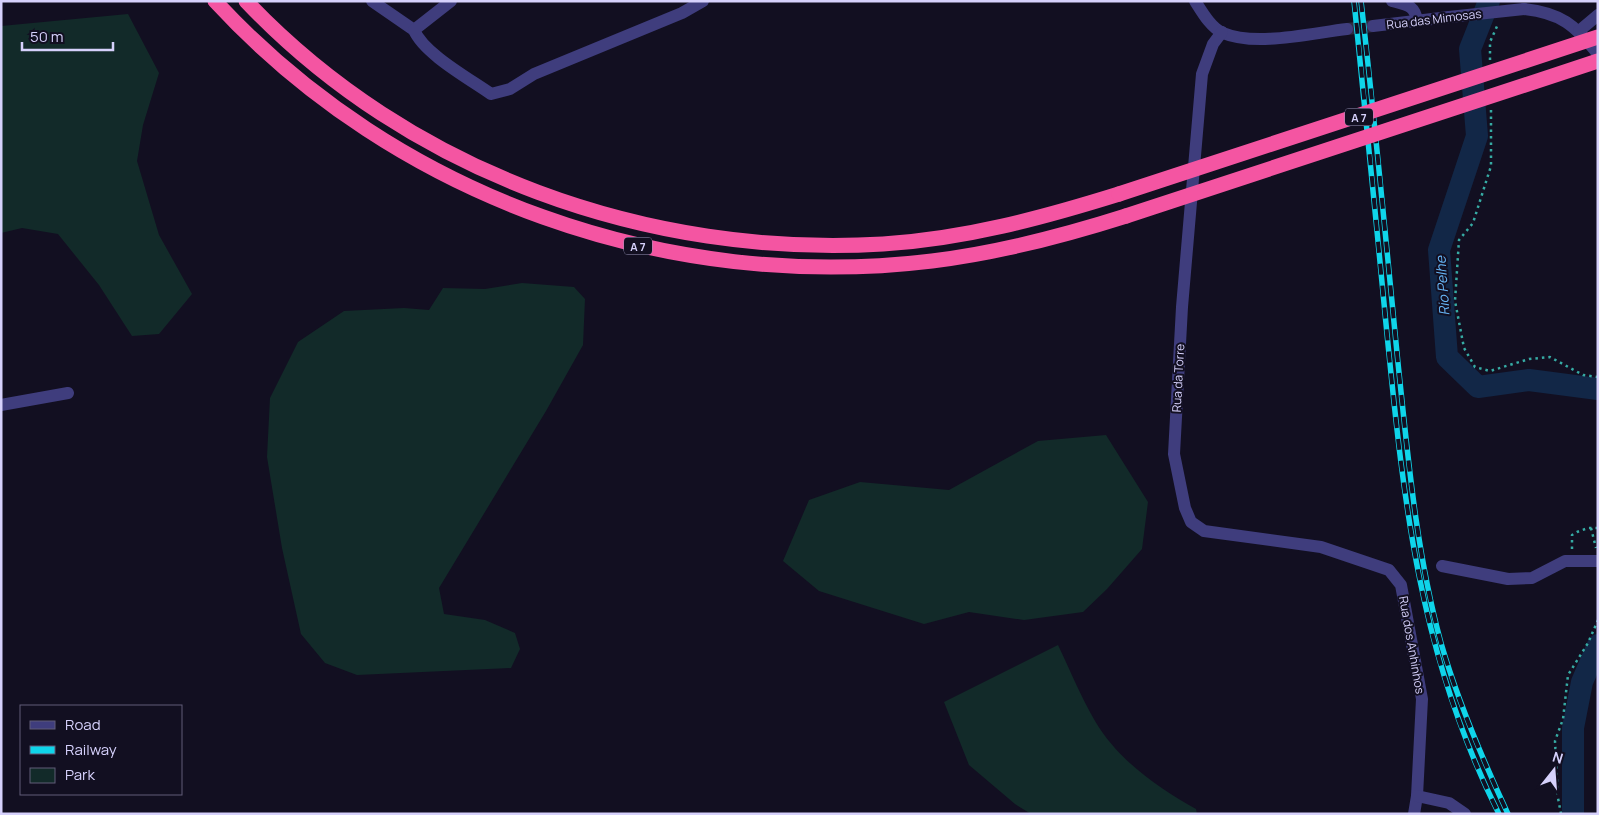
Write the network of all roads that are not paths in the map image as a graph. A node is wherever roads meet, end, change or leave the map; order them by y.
1 (215, 1) edge
2 (246, 1) edge
3 (372, 1) edge
4 (451, 1) edge
5 (703, 1) edge
6 (1195, 1) edge
7 (1392, 1) edge
8 (1598, 15) edge
9 (1418, 21) junction
10 (1373, 26) tunnel mouth
11 (1347, 29) tunnel mouth
12 (414, 30) junction
13 (1579, 31) junction
14 (1222, 32) junction
15 (1598, 38) edge
16 (1598, 54) edge
17 (1598, 61) edge
18 (68, 393) dead end
19 (1, 404) edge
20 (1598, 561) edge
21 (1442, 566) dead end
22 (1389, 570) joint
23 (1417, 796) junction
24 (1414, 814) edge
25 (1465, 814) edge

1 - 17 highway, A 7, bridge
2 - 15 highway, A 7, bridge
3 - 12 street
4 - 12 street
5 - 12 street
6 - 14 street
7 - 9 street
8 - 13 street
9 - 10 street, Rua das Mimosas
9 - 13 street, Rua das Mimosas, bridge
11 - 14 street
13 - 16 street, Rua das Mimosas
14 - 22 street, Rua da Torre
18 - 19 street
20 - 21 street
22 - 23 street, Rua dos Anhinhos
23 - 24 street, Rua dos Anhinhos
23 - 25 street

